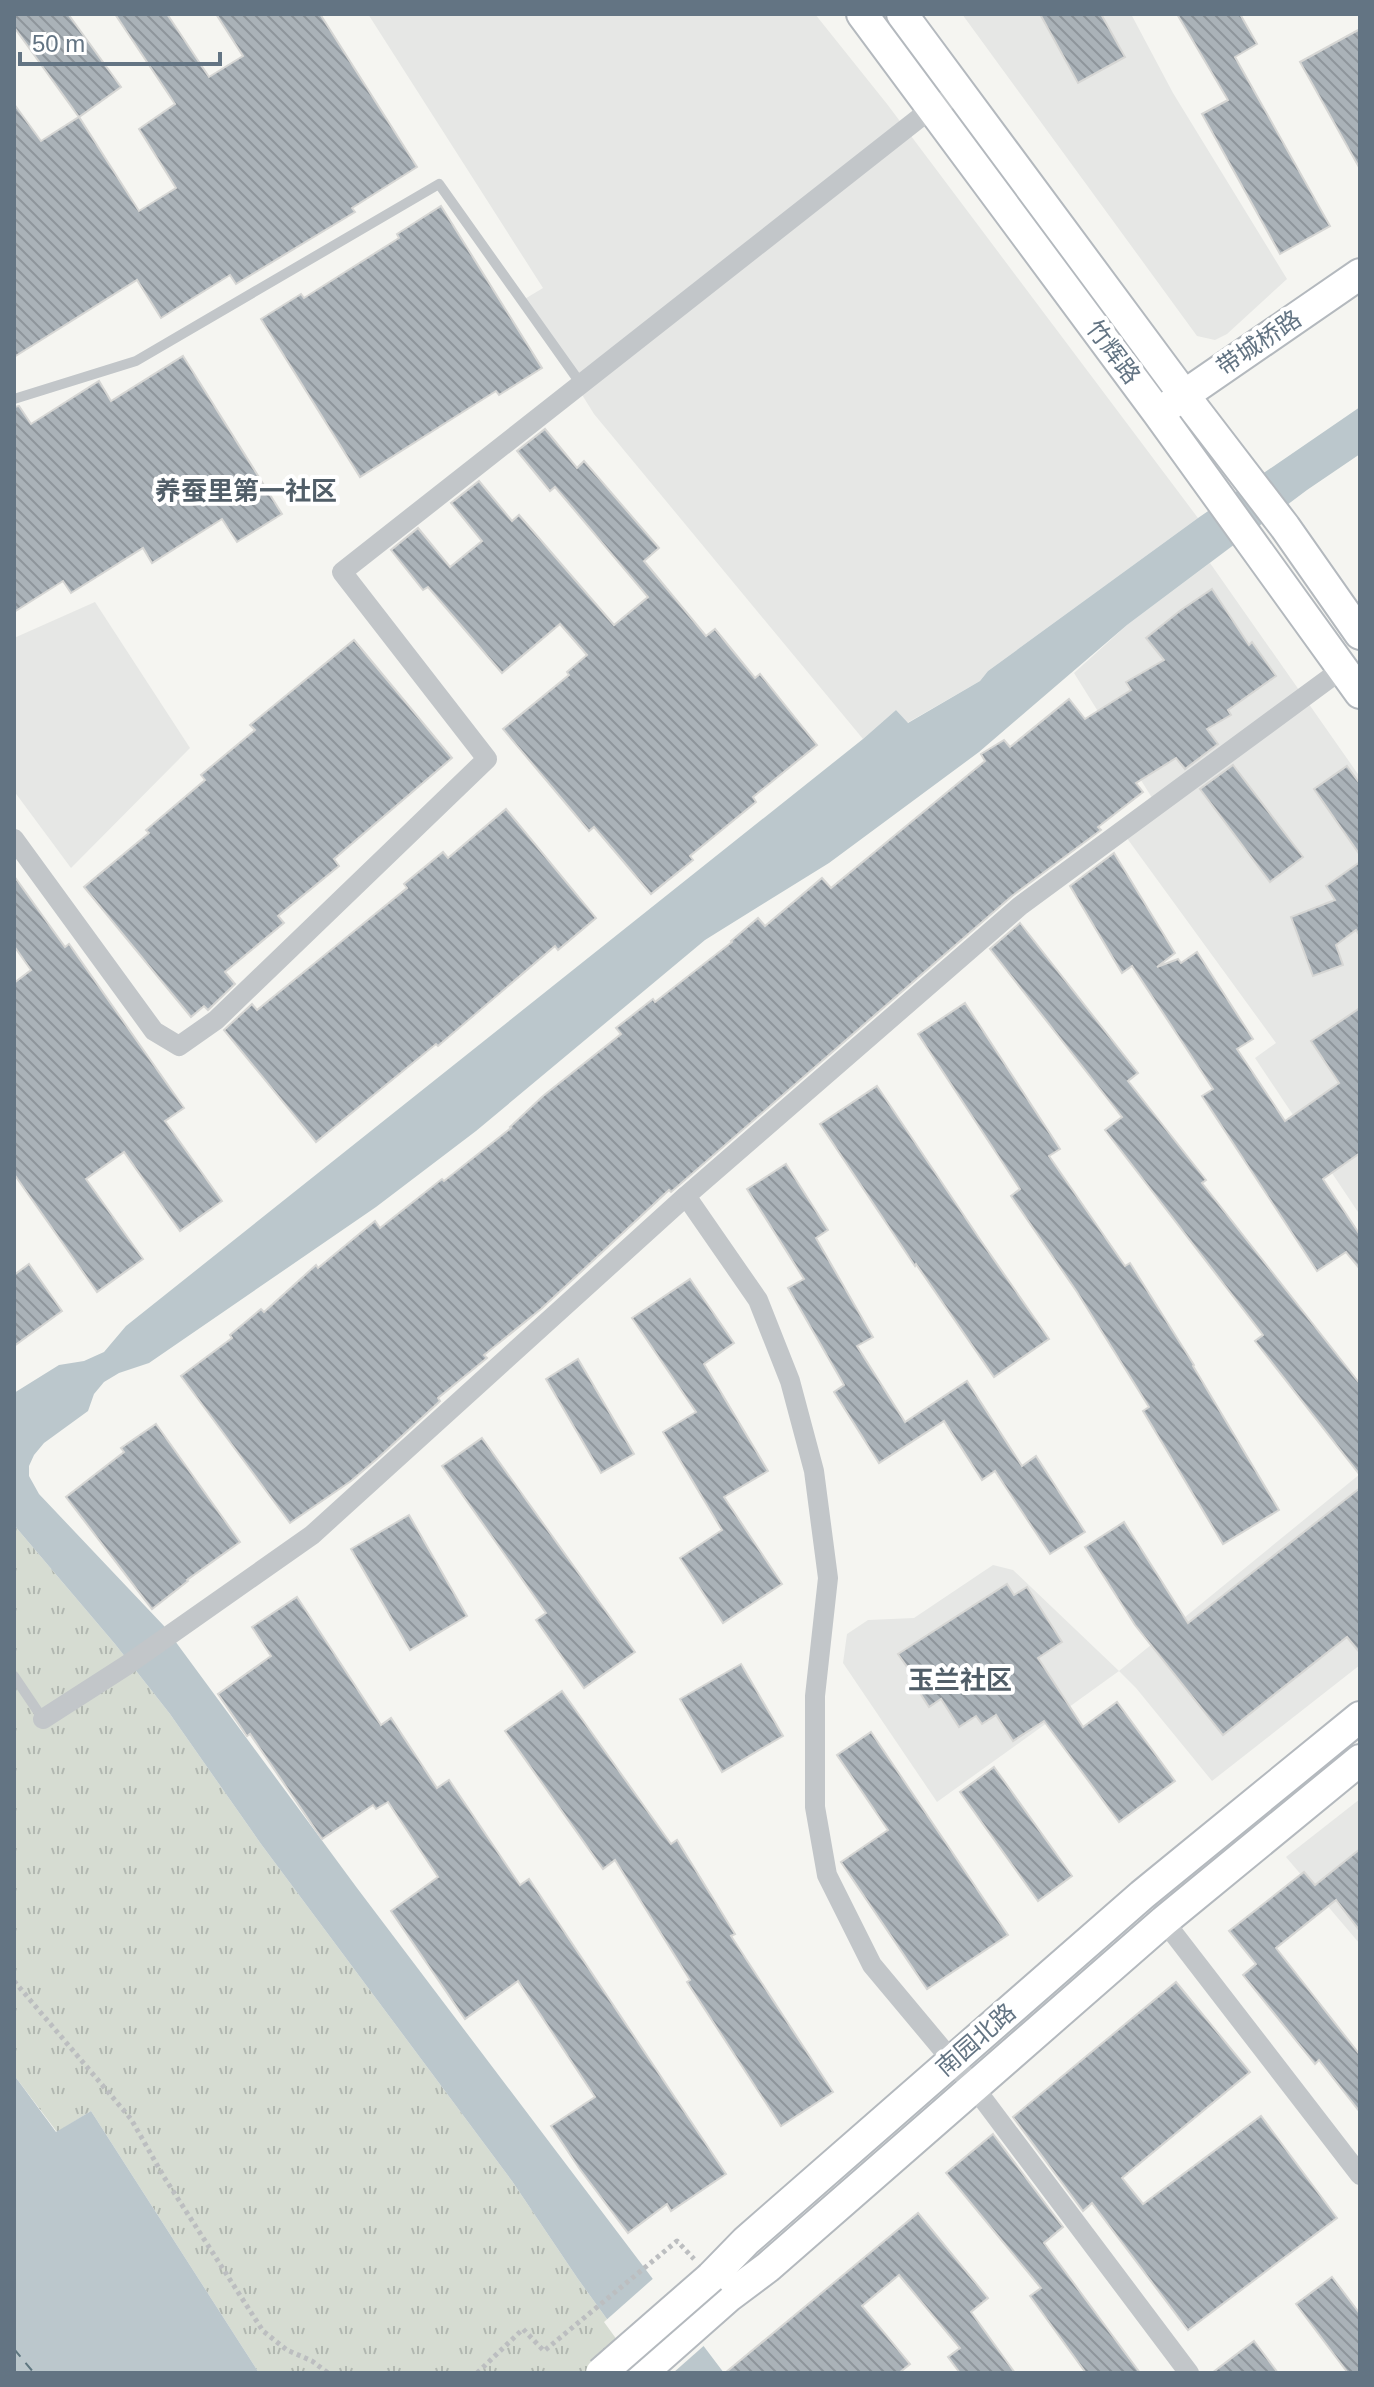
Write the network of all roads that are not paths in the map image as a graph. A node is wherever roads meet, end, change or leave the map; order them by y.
1 (902, 14) edge
2 (876, 19) edge
3 (960, 93) junction
4 (932, 108) junction
5 (1360, 274) edge
6 (1360, 298) edge
7 (581, 384) junction
8 (14, 399) edge
9 (1190, 403) junction
10 (1164, 421) junction
11 (1360, 634) edge
12 (1342, 669) junction
13 (1360, 693) edge
14 (14, 839) edge
15 (686, 1196) junction
16 (14, 1676) edge
17 (1360, 1717) edge
18 (43, 1719) joint
19 (1360, 1760) edge
20 (1164, 1921) junction
21 (951, 2062) junction
22 (974, 2087) junction
23 (1360, 2175) edge
24 (720, 2287) junction
25 (601, 2373) edge
26 (642, 2373) edge
27 (1189, 2373) edge

1 - 3 main road, 竹辉路
2 - 4 main road, 竹辉路
3 - 4 street
3 - 9 main road, 竹辉路
4 - 7 street
4 - 10 main road, 竹辉路
5 - 9 main road, 带城桥路
6 - 9 main road, 带城桥路
7 - 8 lane
7 - 14 street
9 - 10 main road, 带城桥路
9 - 11 main road, 竹辉路
10 - 12 main road, 竹辉路
12 - 13 main road, 竹辉路
12 - 15 street
15 - 18 street
15 - 21 street
16 - 18 lane
17 - 21 main road, 南园北路
19 - 20 main road, 南园北路
20 - 22 main road, 南园北路
20 - 23 street
21 - 22 street
21 - 24 main road, 南园北路
22 - 24 main road, 南园北路
22 - 27 street
24 - 25 main road, 南园北路, bridge
24 - 26 main road, 南园北路

